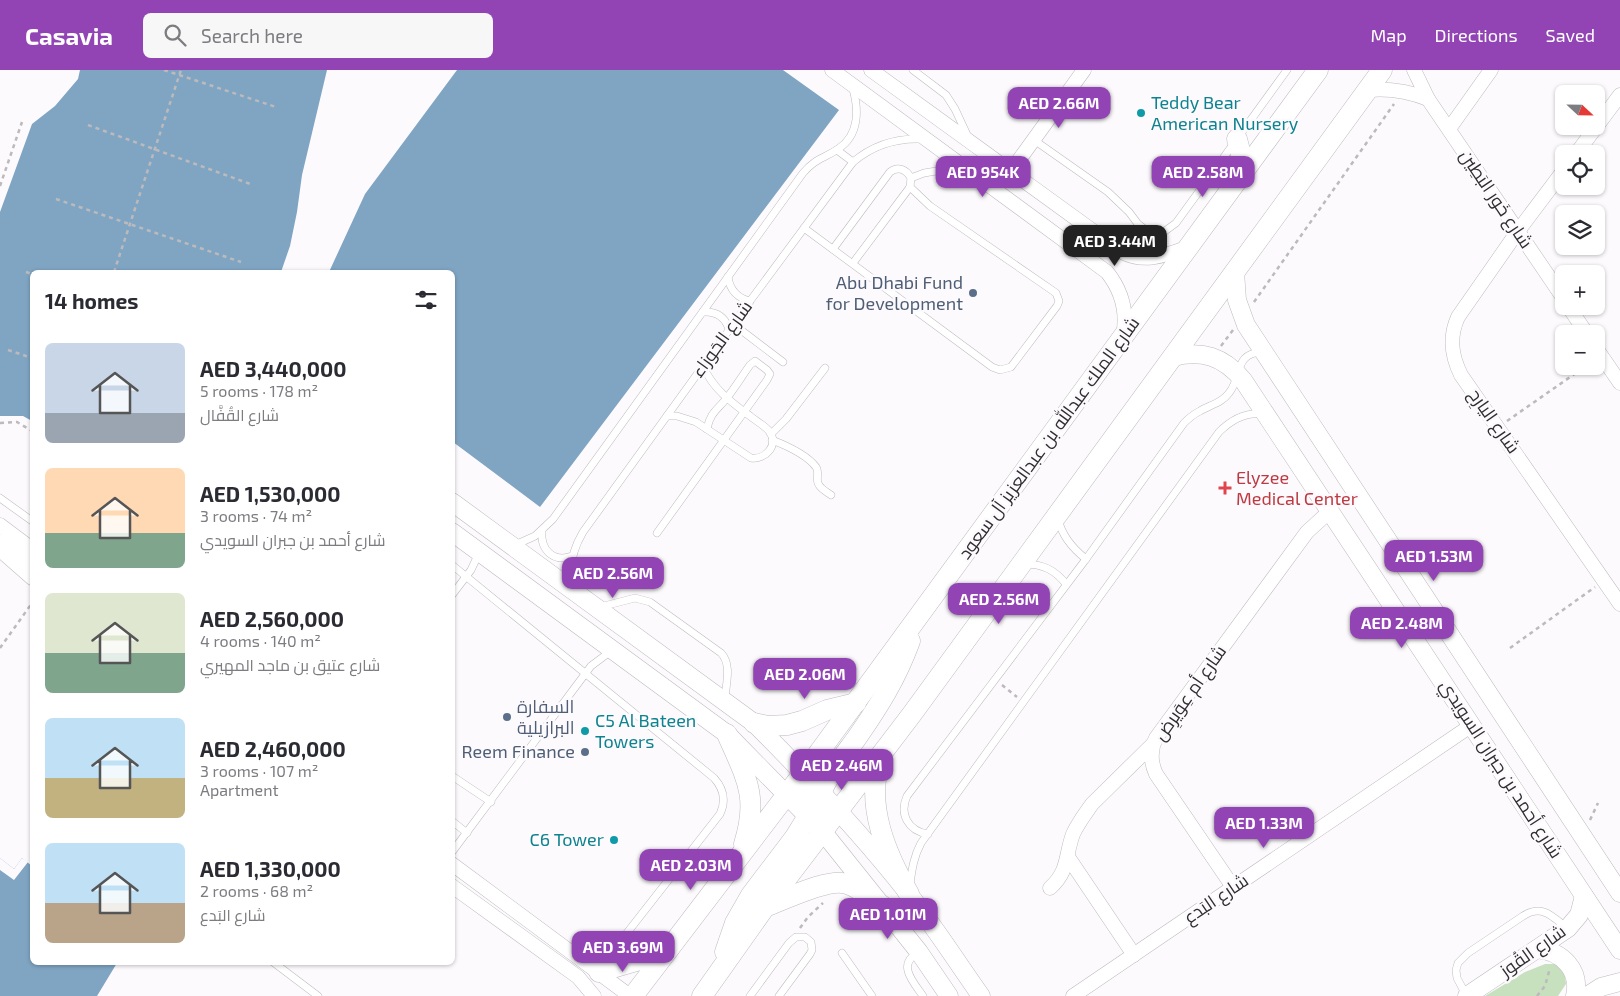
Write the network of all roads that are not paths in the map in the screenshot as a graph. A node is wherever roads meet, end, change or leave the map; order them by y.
1 (832, 70) edge
2 (871, 70) edge
3 (913, 70) edge
4 (1084, 70) edge
5 (1287, 70) edge
6 (1318, 70) edge
7 (1382, 70) edge
8 (1414, 70) edge
9 (1491, 70) edge
10 (851, 83) junction
11 (1368, 90) junction
12 (1620, 95) edge
13 (1428, 99) junction
14 (1449, 129) junction
15 (928, 139) junction
16 (1237, 139) junction
17 (1034, 140) junction
18 (971, 142) junction
19 (1583, 145) edge
20 (837, 150) junction
21 (853, 162) junction
22 (965, 166) junction
23 (1245, 170) junction
24 (1011, 171) junction
25 (910, 178) junction
26 (1555, 182) edge
27 (910, 186) junction
28 (804, 228) junction
29 (1518, 231) junction
30 (1111, 244) junction
31 (1189, 246) junction
32 (833, 249) junction
33 (1093, 260) junction
34 (853, 263) junction
35 (1235, 272) junction
36 (728, 277) junction
37 (1555, 286) edge
38 (750, 301) junction
39 (703, 312) junction
40 (732, 326) junction
41 (1123, 337) junction
42 (1264, 352) junction
43 (1172, 357) junction
44 (1605, 361) edge
45 (783, 362) dead end
46 (703, 366) junction
47 (824, 368) dead end
48 (1238, 373) junction
49 (1620, 383) edge
50 (727, 398) junction
51 (744, 411) junction
52 (1266, 414) junction
53 (667, 416) junction
54 (707, 429) junction
55 (772, 437) junction
56 (722, 440) junction
57 (831, 495) dead end
58 (0, 498) edge
59 (455, 504) edge
60 (1330, 512) junction
61 (1057, 516) junction
62 (30, 520) edge
63 (0, 525) edge
64 (542, 531) junction
65 (656, 533) dead end
66 (455, 534) edge
67 (0, 541) edge
68 (512, 545) junction
69 (30, 548) edge
70 (0, 550) edge
71 (480, 551) junction
72 (572, 556) junction
73 (1086, 558) junction
74 (30, 561) edge
75 (1022, 564) junction
76 (455, 567) edge
77 (30, 576) edge
78 (468, 576) junction
79 (1066, 584) junction
80 (455, 591) edge
81 (575, 591) junction
82 (1620, 604) edge
83 (597, 608) junction
84 (915, 622) junction
85 (612, 650) junction
86 (586, 673) junction
87 (724, 701) junction
88 (856, 703) junction
89 (754, 723) junction
90 (1472, 725) junction
91 (727, 734) junction
92 (1153, 744) junction
93 (886, 749) junction
94 (803, 773) junction
95 (455, 778) edge
96 (821, 792) junction
97 (787, 794) junction
98 (491, 802) junction
99 (838, 811) junction
100 (808, 816) junction
101 (455, 824) edge
102 (823, 832) junction
103 (467, 833) junction
104 (928, 834) junction
105 (455, 848) edge
106 (740, 854) junction
107 (1068, 857) junction
108 (455, 866) edge
109 (1614, 876) edge
110 (1233, 887) junction
111 (455, 888) edge
112 (1050, 888) dead end
113 (1620, 893) edge
114 (909, 894) junction
115 (1584, 896) junction
116 (884, 907) junction
117 (765, 908) junction
118 (1568, 928) junction
119 (669, 949) junction
120 (1544, 950) junction
121 (1620, 950) edge
122 (842, 952) dead end
123 (919, 952) junction
124 (1134, 955) junction
125 (277, 965) edge
126 (592, 967) junction
127 (722, 968) junction
128 (1620, 982) edge
129 (318, 996) edge
130 (594, 996) edge
131 (632, 996) edge
132 (702, 996) edge
133 (750, 996) edge
134 (780, 996) edge
135 (872, 996) edge
136 (923, 996) edge
137 (949, 996) edge
138 (981, 996) edge
139 (1073, 996) edge
140 (1467, 996) edge
141 (1575, 996) edge
142 (1587, 996) edge

1 - 10 street
2 - 18 street
3 - 18 lane
4 - 17 street
5 - 16 lane
6 - 23 main road, شارع الملك عبدالله بن عبدالعزيز آل سعود
7 - 11 main road
8 - 13 street, شارع خَور البَطِين
9 - 14 street
10 - 15 street
10 - 20 lane, شارع الجَوزاء
11 - 13 street
11 - 35 main road
12 - 19 street
13 - 14 street, شارع خَور البَطِين
14 - 29 street, شارع خَور البَطِين
15 - 21 lane, شارع الجَوزاء
15 - 22 street
16 - 17 lane
16 - 23 main road
17 - 24 street
18 - 24 street
20 - 21 lane
20 - 36 lane, شارع الجَوزاء
21 - 28 lane, شارع الجَوزاء
22 - 25 lane
22 - 33 street
23 - 31 main road, شارع الملك عبدالله بن عبدالعزيز آل سعود
24 - 30 street
25 - 27 lane
25 - 32 lane
26 - 29 street, شارع اليارِح
27 - 34 lane
27 - 34 lane
28 - 32 lane
28 - 38 lane, شارع الجَوزاء
29 - 37 street, شارع خَور البَطِين
29 - 82 street, شارع اليارِح
30 - 31 street
30 - 33 street
31 - 41 main road, شارع الملك عبدالله بن عبدالعزيز آل سعود
32 - 34 lane
33 - 41 street
35 - 42 street, شارع أحمد بن جبران السويدي
35 - 43 main road
36 - 38 lane
36 - 39 lane, شارع الجَوزاء
38 - 40 lane, شارع الجَوزاء
39 - 40 lane
39 - 64 lane, شارع الجَوزاء
40 - 45 lane
40 - 46 lane, شارع الجَوزاء
41 - 84 main road, شارع الملك عبدالله بن عبدالعزيز آل سعود
42 - 48 lane
42 - 109 street, شارع أحمد بن جبران السويدي
43 - 48 street, شارع أحمد بن جبران السويدي
43 - 61 main road
44 - 49 street
46 - 50 lane
46 - 53 lane, شارع الجَوزاء
47 - 55 lane
48 - 52 street, شارع أحمد بن جبران السويدي
48 - 73 lane
50 - 51 lane
50 - 51 lane
50 - 54 lane
51 - 55 lane
51 - 56 lane
52 - 60 street, شارع أحمد بن جبران السويدي
52 - 104 lane
53 - 54 lane
53 - 72 lane, شارع الجَوزاء
54 - 56 lane
55 - 56 lane
55 - 57 lane
56 - 65 lane
58 - 62 lane
59 - 68 street
60 - 90 street, شارع أحمد بن جبران السويدي
60 - 92 street, شارع أم عِوَيرِض
61 - 73 lane
61 - 75 main road
63 - 69 street
64 - 68 lane, شارع الجَوزاء
64 - 72 lane
66 - 71 street
67 - 74 street
68 - 81 street
70 - 77 street
71 - 78 lane
71 - 85 street
72 - 81 lane, شارع الجَوزاء
73 - 79 lane
75 - 79 lane
75 - 93 main road
76 - 78 lane
78 - 80 lane
78 - 86 lane
79 - 104 lane
81 - 83 street
83 - 87 street
83 - 87 lane
84 - 88 main road, شارع الملك عبدالله بن عبدالعزيز آل سعود
84 - 96 main road
85 - 86 lane
85 - 91 street
86 - 98 lane
86 - 126 lane
87 - 89 street
88 - 89 main road
88 - 94 main road, شارع الملك عبدالله بن عبدالعزيز آل سعود
89 - 94 street
90 - 110 street, شارع البَدع
90 - 115 street, شارع أحمد بن جبران السويدي
91 - 97 street
91 - 106 main road
92 - 107 street
92 - 110 street, شارع أم عِوَيرِض
93 - 99 main road
93 - 114 main road
94 - 96 street
94 - 97 main road, شارع الملك عبدالله بن عبدالعزيز آل سعود
94 - 100 main road
95 - 98 lane
96 - 99 street
96 - 102 main road
97 - 100 street
97 - 106 main road, شارع الملك عبدالله بن عبدالعزيز آل سعود
98 - 103 lane
99 - 102 main road
99 - 114 street
100 - 102 street
100 - 127 main road
101 - 103 lane
102 - 116 street
102 - 117 main road
103 - 105 lane
104 - 114 lane
106 - 119 main road, شارع الملك عبدالله بن عبدالعزيز آل سعود
107 - 112 street
107 - 124 street
108 - 126 street
109 - 113 street, شارع أحمد بن جبران السويدي
110 - 124 street, شارع البَدع
111 - 130 street
114 - 138 street
115 - 118 street, شارع القُوز
115 - 121 street, شارع أحمد بن جبران السويدي
116 - 117 main road
116 - 123 street
117 - 127 main road
118 - 120 street, شارع القُوز
118 - 140 lane
119 - 126 main road
119 - 131 main road, شارع الملك عبدالله بن عبدالعزيز آل سعود
120 - 140 street, شارع القُوز
120 - 141 street
122 - 135 lane
123 - 136 lane
123 - 137 street
124 - 139 street, شارع البَدع
125 - 129 lane
126 - 131 street
127 - 132 main road
128 - 142 street
133 - 134 lane

